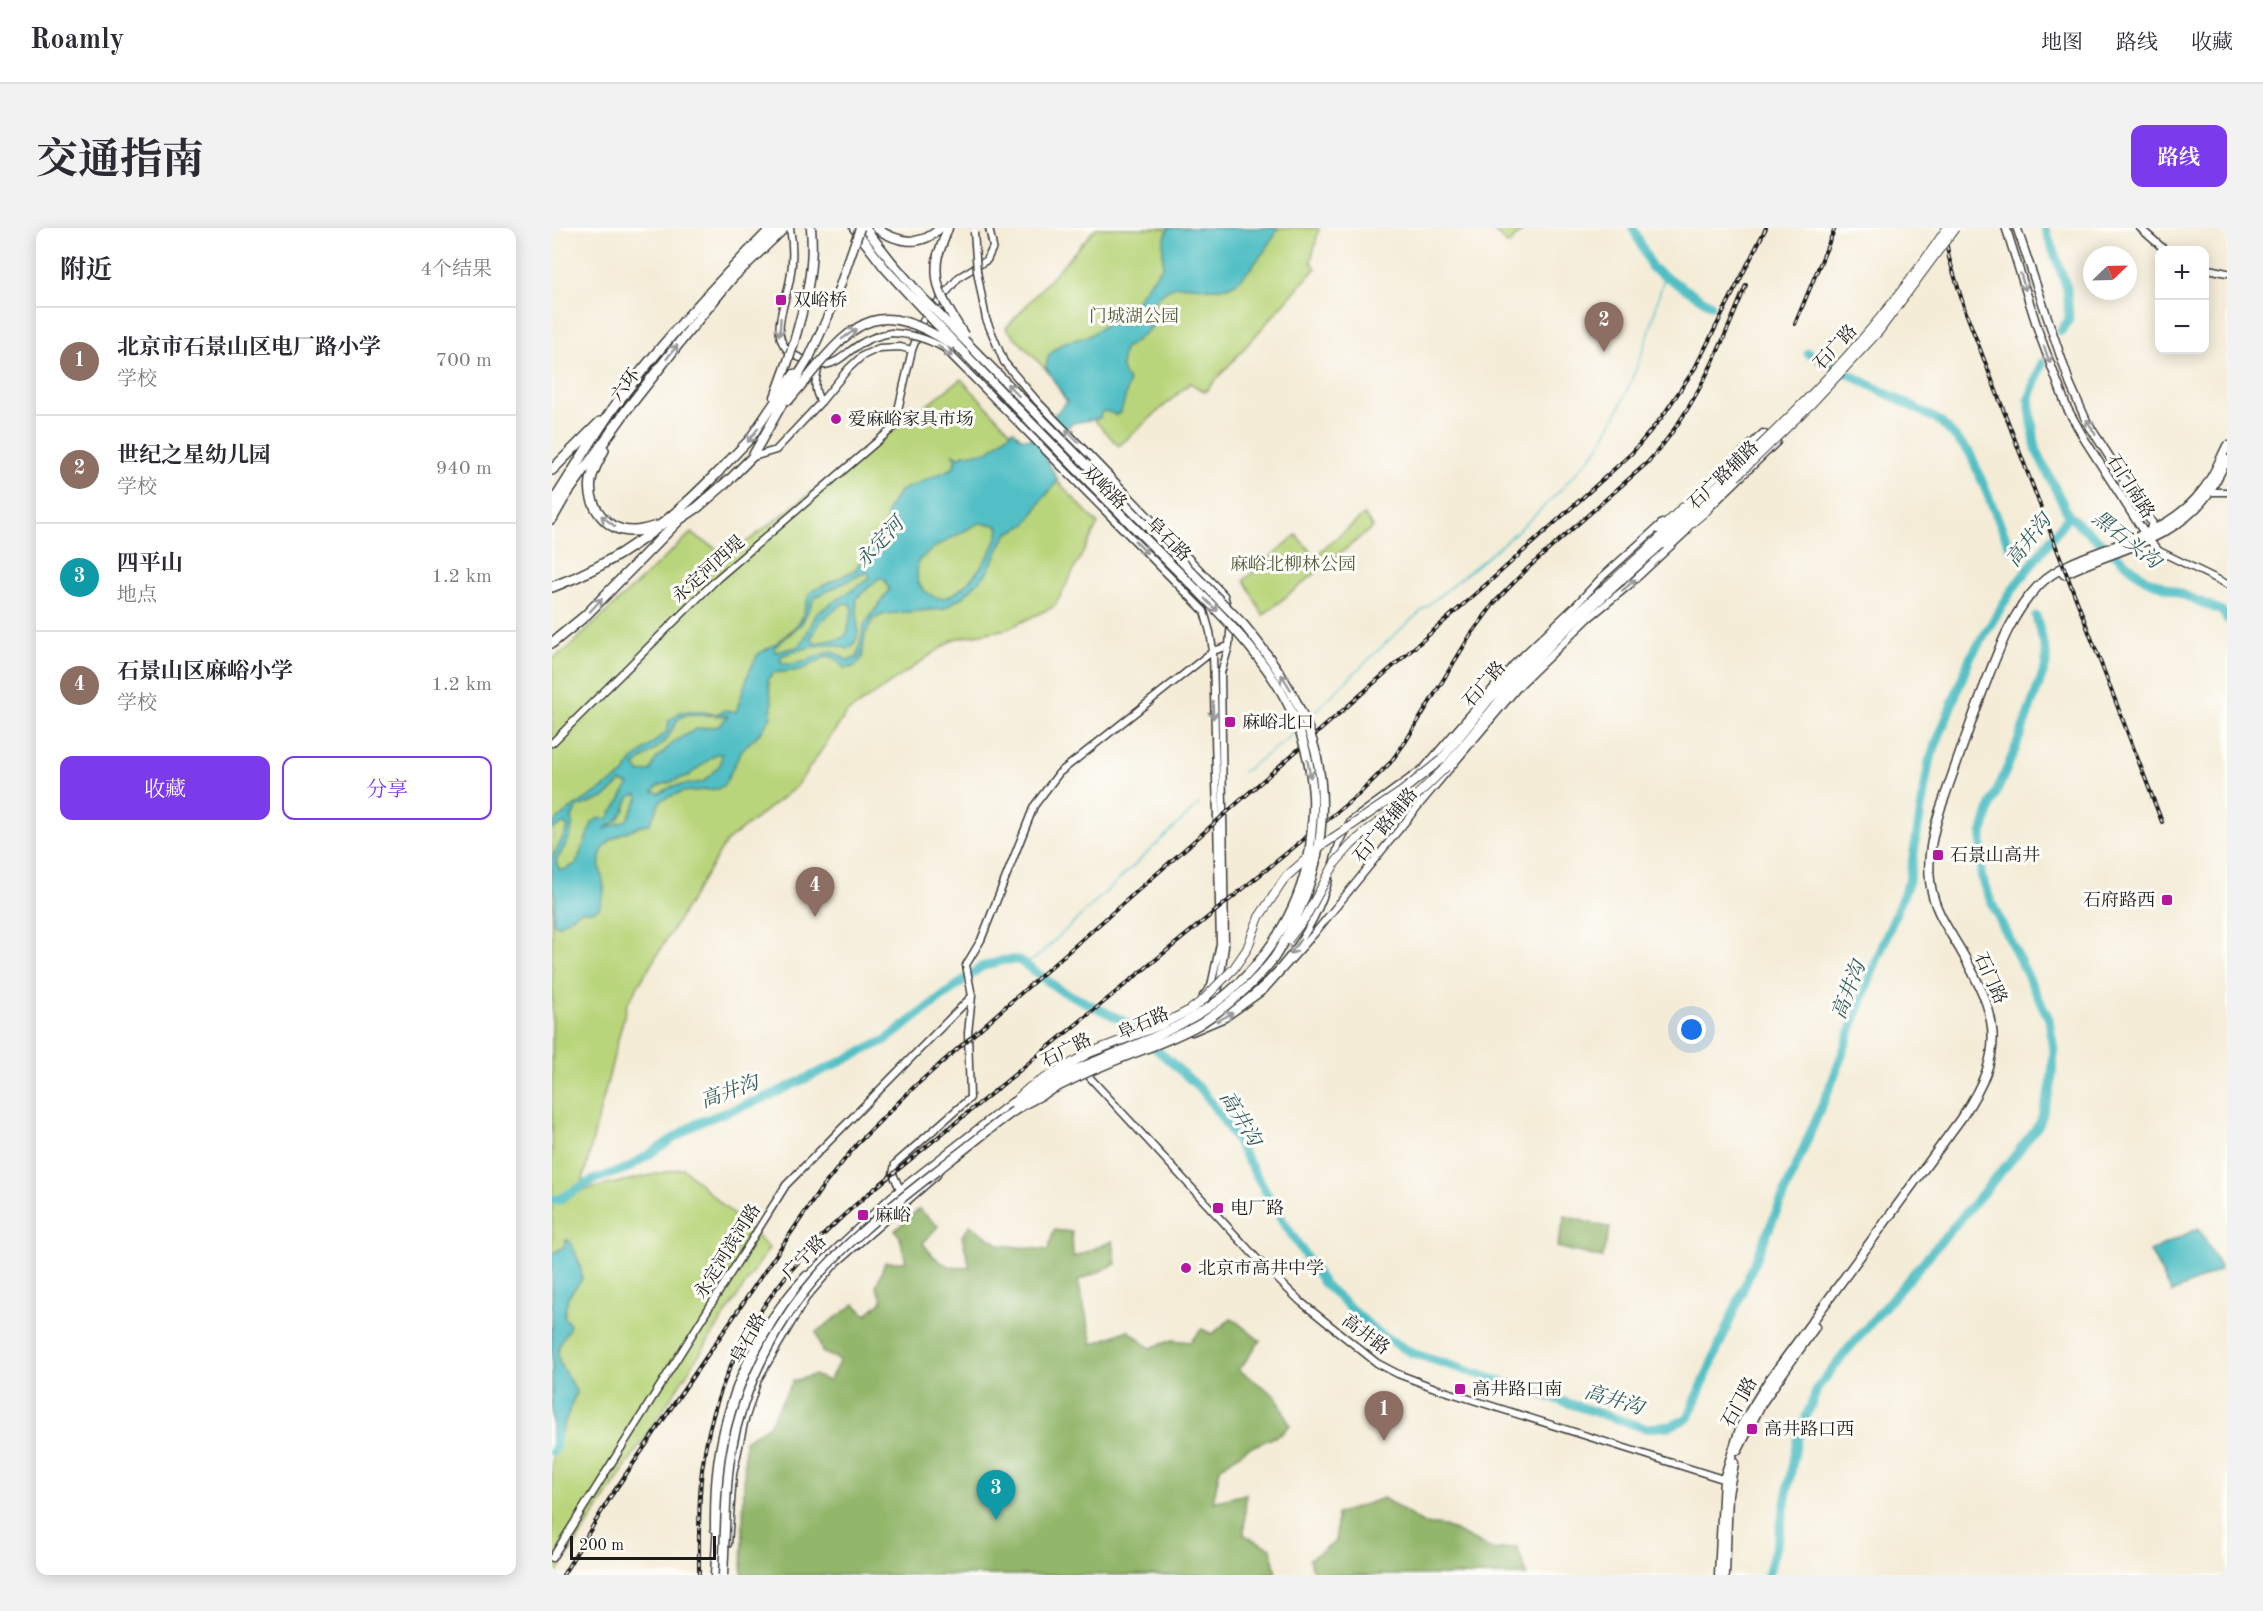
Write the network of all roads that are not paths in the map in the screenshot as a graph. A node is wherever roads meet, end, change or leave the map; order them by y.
1 (772, 228) edge
2 (784, 228) edge
3 (790, 228) edge
4 (811, 228) edge
5 (854, 228) edge
6 (860, 228) edge
7 (865, 228) edge
8 (876, 228) edge
9 (940, 228) edge
10 (948, 228) edge
11 (989, 228) edge
12 (1947, 228) edge
13 (1954, 228) edge
14 (2006, 228) edge
15 (2018, 228) edge
16 (2143, 229) edge
17 (974, 230) edge
18 (2161, 246) edge
19 (887, 264) junction
20 (2209, 269) edge
21 (2227, 273) edge
22 (730, 275) junction
23 (832, 302) junction
24 (972, 348) junction
25 (912, 350) junction
26 (962, 351) junction
27 (820, 366) junction
28 (802, 372) junction
29 (821, 402) junction
30 (614, 408) junction
31 (628, 408) junction
32 (771, 416) junction
33 (2227, 446) edge
34 (752, 457) junction
35 (1067, 459) junction
36 (2227, 460) edge
37 (1084, 462) junction
38 (552, 471) edge
39 (719, 471) joint
40 (1734, 474) junction
41 (729, 480) joint
42 (2206, 492) junction
43 (2227, 492) edge
44 (1127, 494) junction
45 (552, 504) edge
46 (1682, 508) junction
47 (1707, 510) junction
48 (1112, 518) junction
49 (552, 519) edge
50 (680, 519) junction
51 (662, 524) junction
52 (2148, 535) junction
53 (1629, 573) junction
54 (2227, 584) edge
55 (552, 587) edge
56 (552, 593) edge
57 (1592, 598) junction
58 (552, 643) edge
59 (1229, 646) junction
60 (1213, 651) junction
61 (552, 743) edge
62 (1444, 764) junction
63 (1312, 921) junction
64 (1320, 927) junction
65 (1276, 956) junction
66 (972, 996) junction
67 (1212, 1005) junction
68 (1171, 1040) junction
69 (1077, 1062) junction
70 (1086, 1074) junction
71 (1012, 1103) junction
72 (900, 1189) junction
73 (1727, 1480) junction
74 (552, 1558) edge
75 (713, 1575) edge
76 (725, 1575) edge
77 (1719, 1575) edge
78 (1725, 1575) edge

1 - 22 highway
2 - 22 highway
3 -> 27 street
4 - 32 highway, bridge
5 - 19 highway, 双峪路
5 - 23 highway
6 - 23 highway, bridge
7 - 19 highway, 双峪路
8 - 9 highway
10 - 24 highway, bridge
11 - 25 street
12 - 40 main road, 石广路, bridge
13 - 40 main road, 石广路, bridge
14 -> 52 main road, 石门南路
52 -> 15 main road, 石门南路
16 - 18 street
44 -> 17 street, bridge
19 - 24 highway, 双峪路, bridge
19 - 26 highway, 双峪路, bridge
20 - 21 street
22 - 30 highway, 六环
31 -> 22 highway, 六环
23 - 28 highway
37 -> 24 highway, 双峪路, bridge
25 - 29 street
25 - 61 street, 永定河西堤
28 -> 26 highway, bridge
26 - 35 highway, 双峪路, bridge
27 - 29 street
27 -> 48 street, 双峪路, bridge
28 - 32 highway
28 - 32 highway
29 - 34 street
30 - 38 highway
30 - 45 highway, 六环
31 - 49 highway, 六环
51 -> 31 highway
32 - 34 highway
32 -> 39 highway
33 - 42 highway, 石门路
34 - 41 highway
35 - 48 highway, bridge
35 -> 71 highway, 阜石路, bridge
36 - 42 highway, 石门路
37 - 44 highway, bridge
65 -> 37 highway, 阜石路, bridge
39 - 51 highway
40 - 53 main road, 石广路
40 - 57 main road, 石广路
41 - 50 highway
42 - 43 street
42 - 52 highway, 石门路
44 - 59 street
46 - 47 street, 石广路辅路
46 - 57 main road
46 - 63 street, 石广路辅路
47 - 53 main road
64 -> 47 street, 石广路辅路
48 -> 60 street, 双峪路
50 - 56 highway
58 -> 50 highway
51 - 55 highway
52 - 54 street
52 - 73 highway, 石门路
53 - 62 main road, 石广路
57 - 62 main road, 石广路
59 - 60 street
59 - 67 street
60 - 66 street
60 -> 69 street, 双峪路, bridge
62 - 65 main road, 石广路, bridge
62 - 71 main road, 石广路, bridge
63 - 64 street
63 -> 67 street, 石广路辅路
68 -> 64 street, 石广路辅路
65 - 76 highway, 阜石路, bridge
66 - 72 street
66 - 74 street, 永定河滨河路
67 - 68 street
68 - 70 street, bridge
69 - 70 street, 高井路
69 - 72 street, 广宁路
70 - 73 street, 高井路
70 - 76 street, 广宁路
71 - 75 highway, 阜石路, bridge
72 - 75 street, 广宁路
73 - 77 highway, 石门路
73 - 78 highway, 石门路

